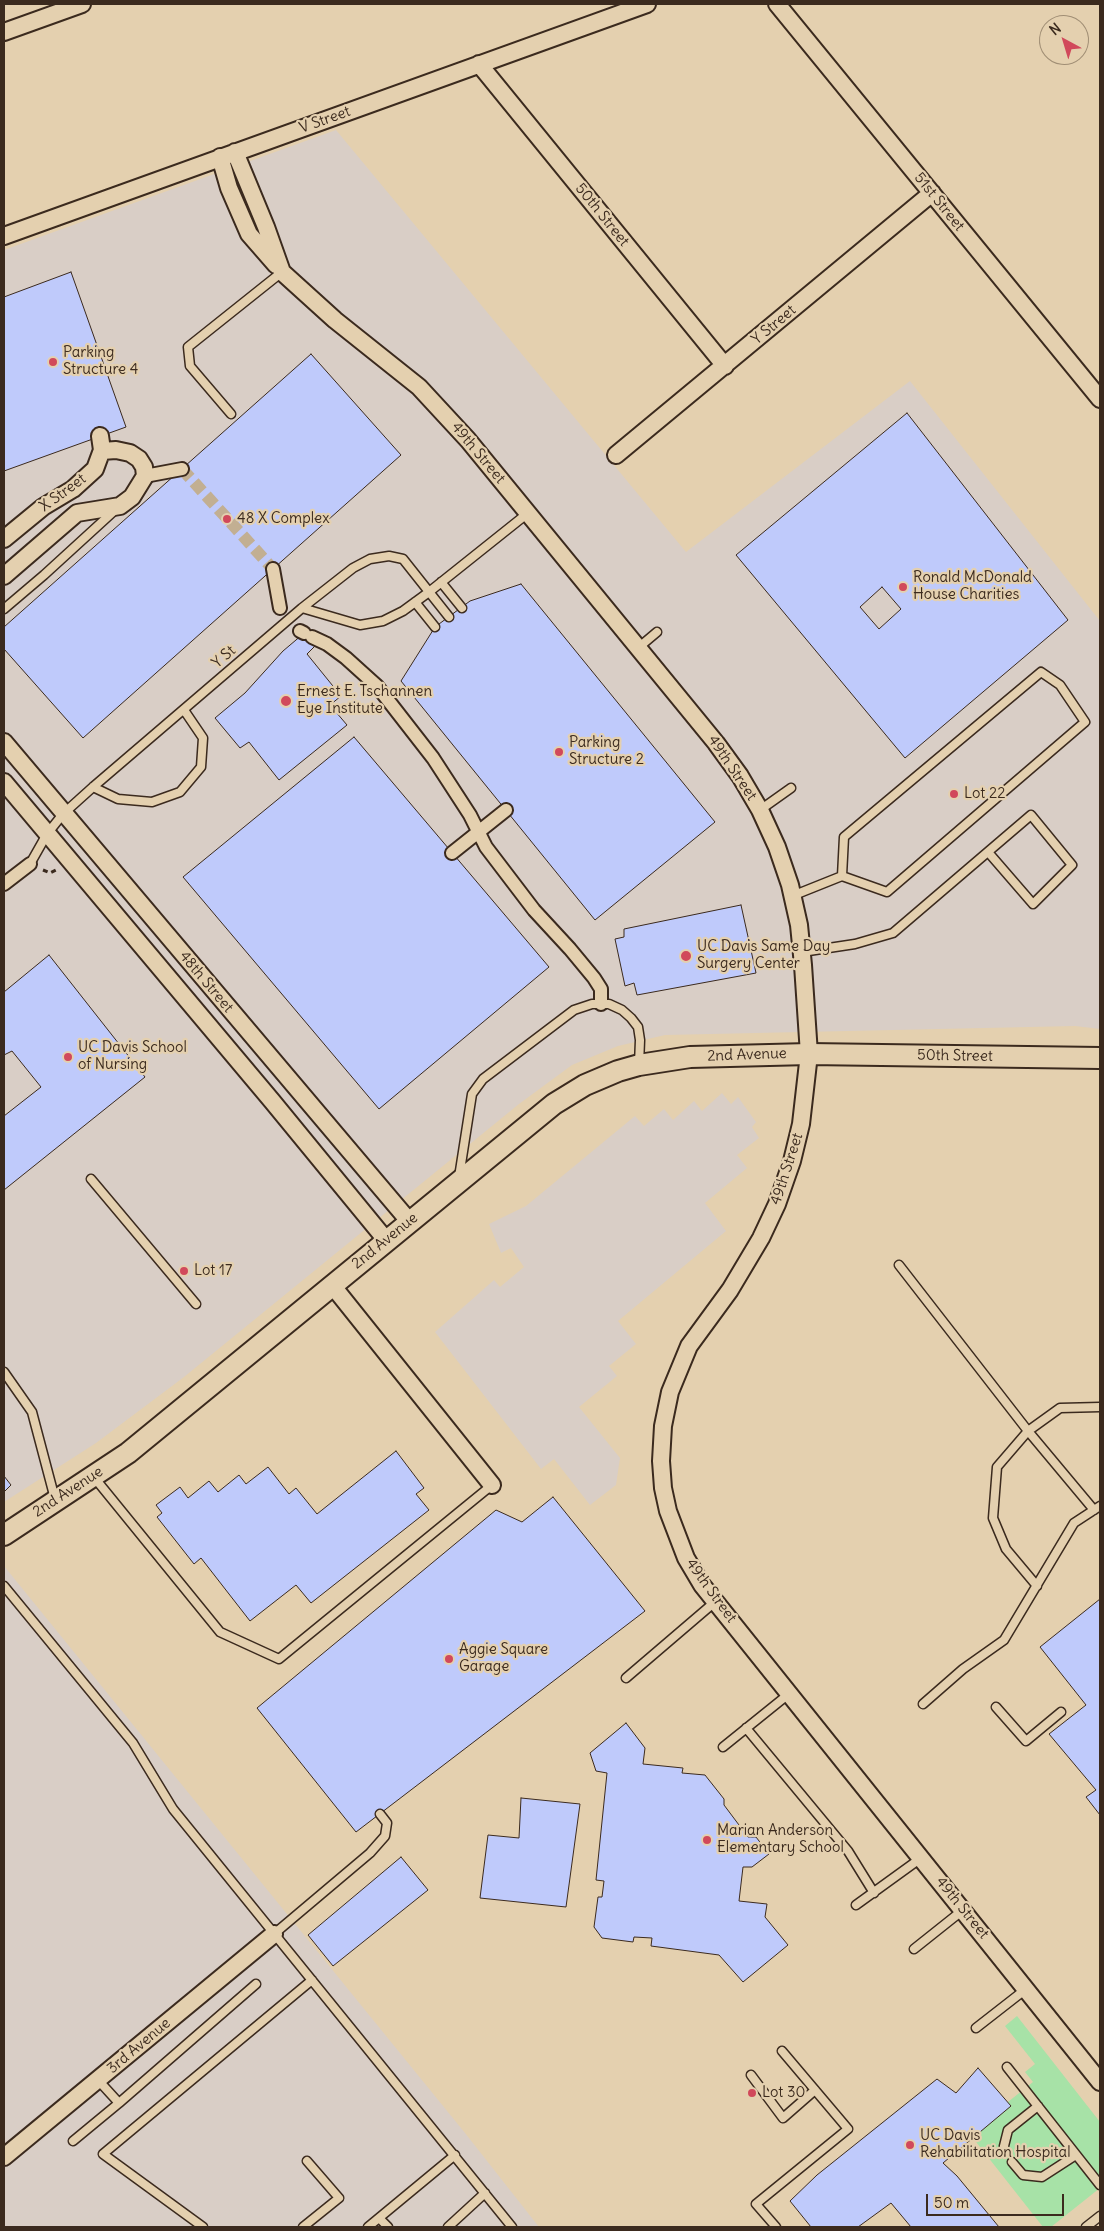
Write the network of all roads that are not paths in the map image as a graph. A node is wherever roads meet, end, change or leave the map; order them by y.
1 (82, 4) edge
2 (647, 4) edge
3 (777, 4) edge
4 (4, 32) edge
5 (478, 64) junction
6 (227, 155) junction
7 (932, 193) junction
8 (4, 236) edge
9 (282, 272) junction
10 (725, 366) junction
11 (1100, 399) edge
12 (232, 414) dead end
13 (616, 455) dead end
14 (182, 469) dead end
15 (146, 476) junction
16 (120, 506) junction
17 (528, 513) junction
18 (4, 539) edge
19 (272, 569) tunnel mouth
20 (4, 576) edge
21 (440, 582) junction
22 (429, 592) junction
23 (414, 602) junction
24 (280, 608) dead end
25 (302, 608) junction
26 (462, 608) dead end
27 (4, 609) edge
28 (449, 617) dead end
29 (435, 627) dead end
30 (658, 632) dead end
31 (305, 634) dead end
32 (638, 648) junction
33 (184, 710) junction
34 (4, 742) edge
35 (4, 782) edge
36 (93, 786) junction
37 (791, 788) dead end
38 (506, 810) dead end
39 (760, 810) junction
40 (63, 814) junction
41 (479, 832) junction
42 (46, 834) junction
43 (988, 852) junction
44 (452, 853) dead end
45 (30, 864) joint
46 (842, 876) junction
47 (4, 884) edge
48 (792, 896) junction
49 (802, 952) junction
50 (601, 1004) junction
51 (809, 1054) junction
52 (1100, 1058) edge
53 (639, 1065) junction
54 (91, 1179) dead end
55 (458, 1182) junction
56 (410, 1221) junction
57 (386, 1240) junction
58 (899, 1265) dead end
59 (332, 1285) junction
60 (196, 1304) dead end
61 (4, 1372) edge
62 (1100, 1407) edge
63 (1028, 1431) junction
64 (93, 1476) junction
65 (492, 1485) joint
66 (55, 1501) junction
67 (1097, 1508) edge
68 (4, 1535) edge
69 (4, 1586) edge
70 (1037, 1586) junction
71 (716, 1601) junction
72 (626, 1678) dead end
73 (790, 1693) junction
74 (923, 1704) dead end
75 (996, 1707) dead end
76 (1061, 1712) dead end
77 (746, 1728) junction
78 (723, 1747) dead end
79 (380, 1814) dead end
80 (922, 1858) junction
81 (874, 1893) junction
82 (856, 1905) dead end
83 (963, 1910) junction
84 (274, 1934) junction
85 (914, 1949) dead end
86 (312, 1980) junction
87 (256, 1984) dead end
88 (1026, 1989) junction
89 (976, 2028) dead end
90 (782, 2051) dead end
91 (1007, 2067) dead end
92 (750, 2075) dead end
93 (98, 2080) junction
94 (1100, 2082) edge
95 (815, 2090) junction
96 (119, 2103) junction
97 (1038, 2106) junction
98 (73, 2141) dead end
99 (1004, 2146) dead end
100 (455, 2155) junction
101 (1076, 2155) junction
102 (4, 2157) edge
103 (307, 2161) dead end
104 (1012, 2162) dead end
105 (1100, 2185) edge
106 (485, 2193) junction
107 (1100, 2216) edge
108 (379, 2218) junction
109 (203, 2227) edge
110 (303, 2227) edge
111 (368, 2227) edge
112 (388, 2227) edge
113 (448, 2227) edge
114 (512, 2227) edge
115 (776, 2227) edge
116 (1086, 2227) edge

1 - 4 street
2 - 5 street, V Street
3 - 7 street, 51st Street
5 - 6 street, V Street
5 - 10 street, 50th Street
6 - 8 street, V Street
6 - 9 street, 49th Street
7 - 10 street, Y Street
7 - 11 street, 51st Street
9 - 12 lane
9 - 17 street, 49th Street
10 - 13 street, Y Street
14 - 15 street
15 - 16 street
15 - 18 street, X Street
16 - 20 street
16 - 27 lane
17 - 21 lane
17 - 32 street, 49th Street
19 - 24 street
21 - 22 lane
21 - 26 lane
22 - 23 lane
22 - 25 lane, Y St
22 - 28 lane, Y St
23 - 25 lane
23 - 29 lane
25 - 33 lane, Y St
30 - 32 lane
31 - 41 street
32 - 39 street, 49th Street
33 - 36 lane, Y St
33 - 36 lane
34 - 40 street, 48th Street
35 - 42 street, 48th Street
36 - 40 lane, Y St
37 - 39 lane
38 - 41 street
39 - 48 street, 49th Street
40 - 42 lane, Y St
40 - 56 street, 48th Street
41 - 44 street
41 - 50 street
42 - 45 lane, Y St
42 - 57 street, 48th Street
43 - 43 lane
43 - 49 lane
45 - 47 street
46 - 46 lane
46 - 48 lane
48 - 49 street, 49th Street
49 - 51 street, 49th Street
50 - 53 lane
50 - 55 lane
51 - 52 street, 50th Street
51 - 53 street, 2nd Avenue
51 - 71 street, 49th Street
53 - 55 street, 2nd Avenue
54 - 60 lane
55 - 56 street, 2nd Avenue
56 - 57 street, 2nd Avenue
57 - 59 street, 2nd Avenue
58 - 63 lane
59 - 64 street, 2nd Avenue
59 - 65 street
61 - 66 lane
62 - 63 lane
63 - 67 lane
63 - 70 lane
64 - 65 lane
64 - 66 street, 2nd Avenue
66 - 68 street, 2nd Avenue
67 - 70 lane
69 - 84 lane
70 - 74 lane
71 - 72 lane
71 - 73 street, 49th Street
73 - 77 lane
73 - 80 street, 49th Street
75 - 76 lane
77 - 78 lane
77 - 81 lane
79 - 84 lane
80 - 81 lane
80 - 83 street, 49th Street
81 - 82 lane
83 - 85 lane
83 - 88 street, 49th Street
84 - 86 lane
84 - 93 street, 3rd Avenue
86 - 100 lane
86 - 109 lane
87 - 96 lane
88 - 89 lane
88 - 94 street, 49th Street
90 - 95 lane
91 - 97 lane
92 - 95 lane
93 - 96 lane
93 - 102 street, 3rd Avenue
95 - 115 lane
96 - 98 lane
97 - 99 lane
97 - 101 lane
100 - 106 lane
100 - 108 lane
101 - 104 lane
101 - 105 lane
103 - 110 lane
106 - 113 lane
106 - 114 lane
107 - 116 lane
108 - 111 lane
108 - 112 lane

